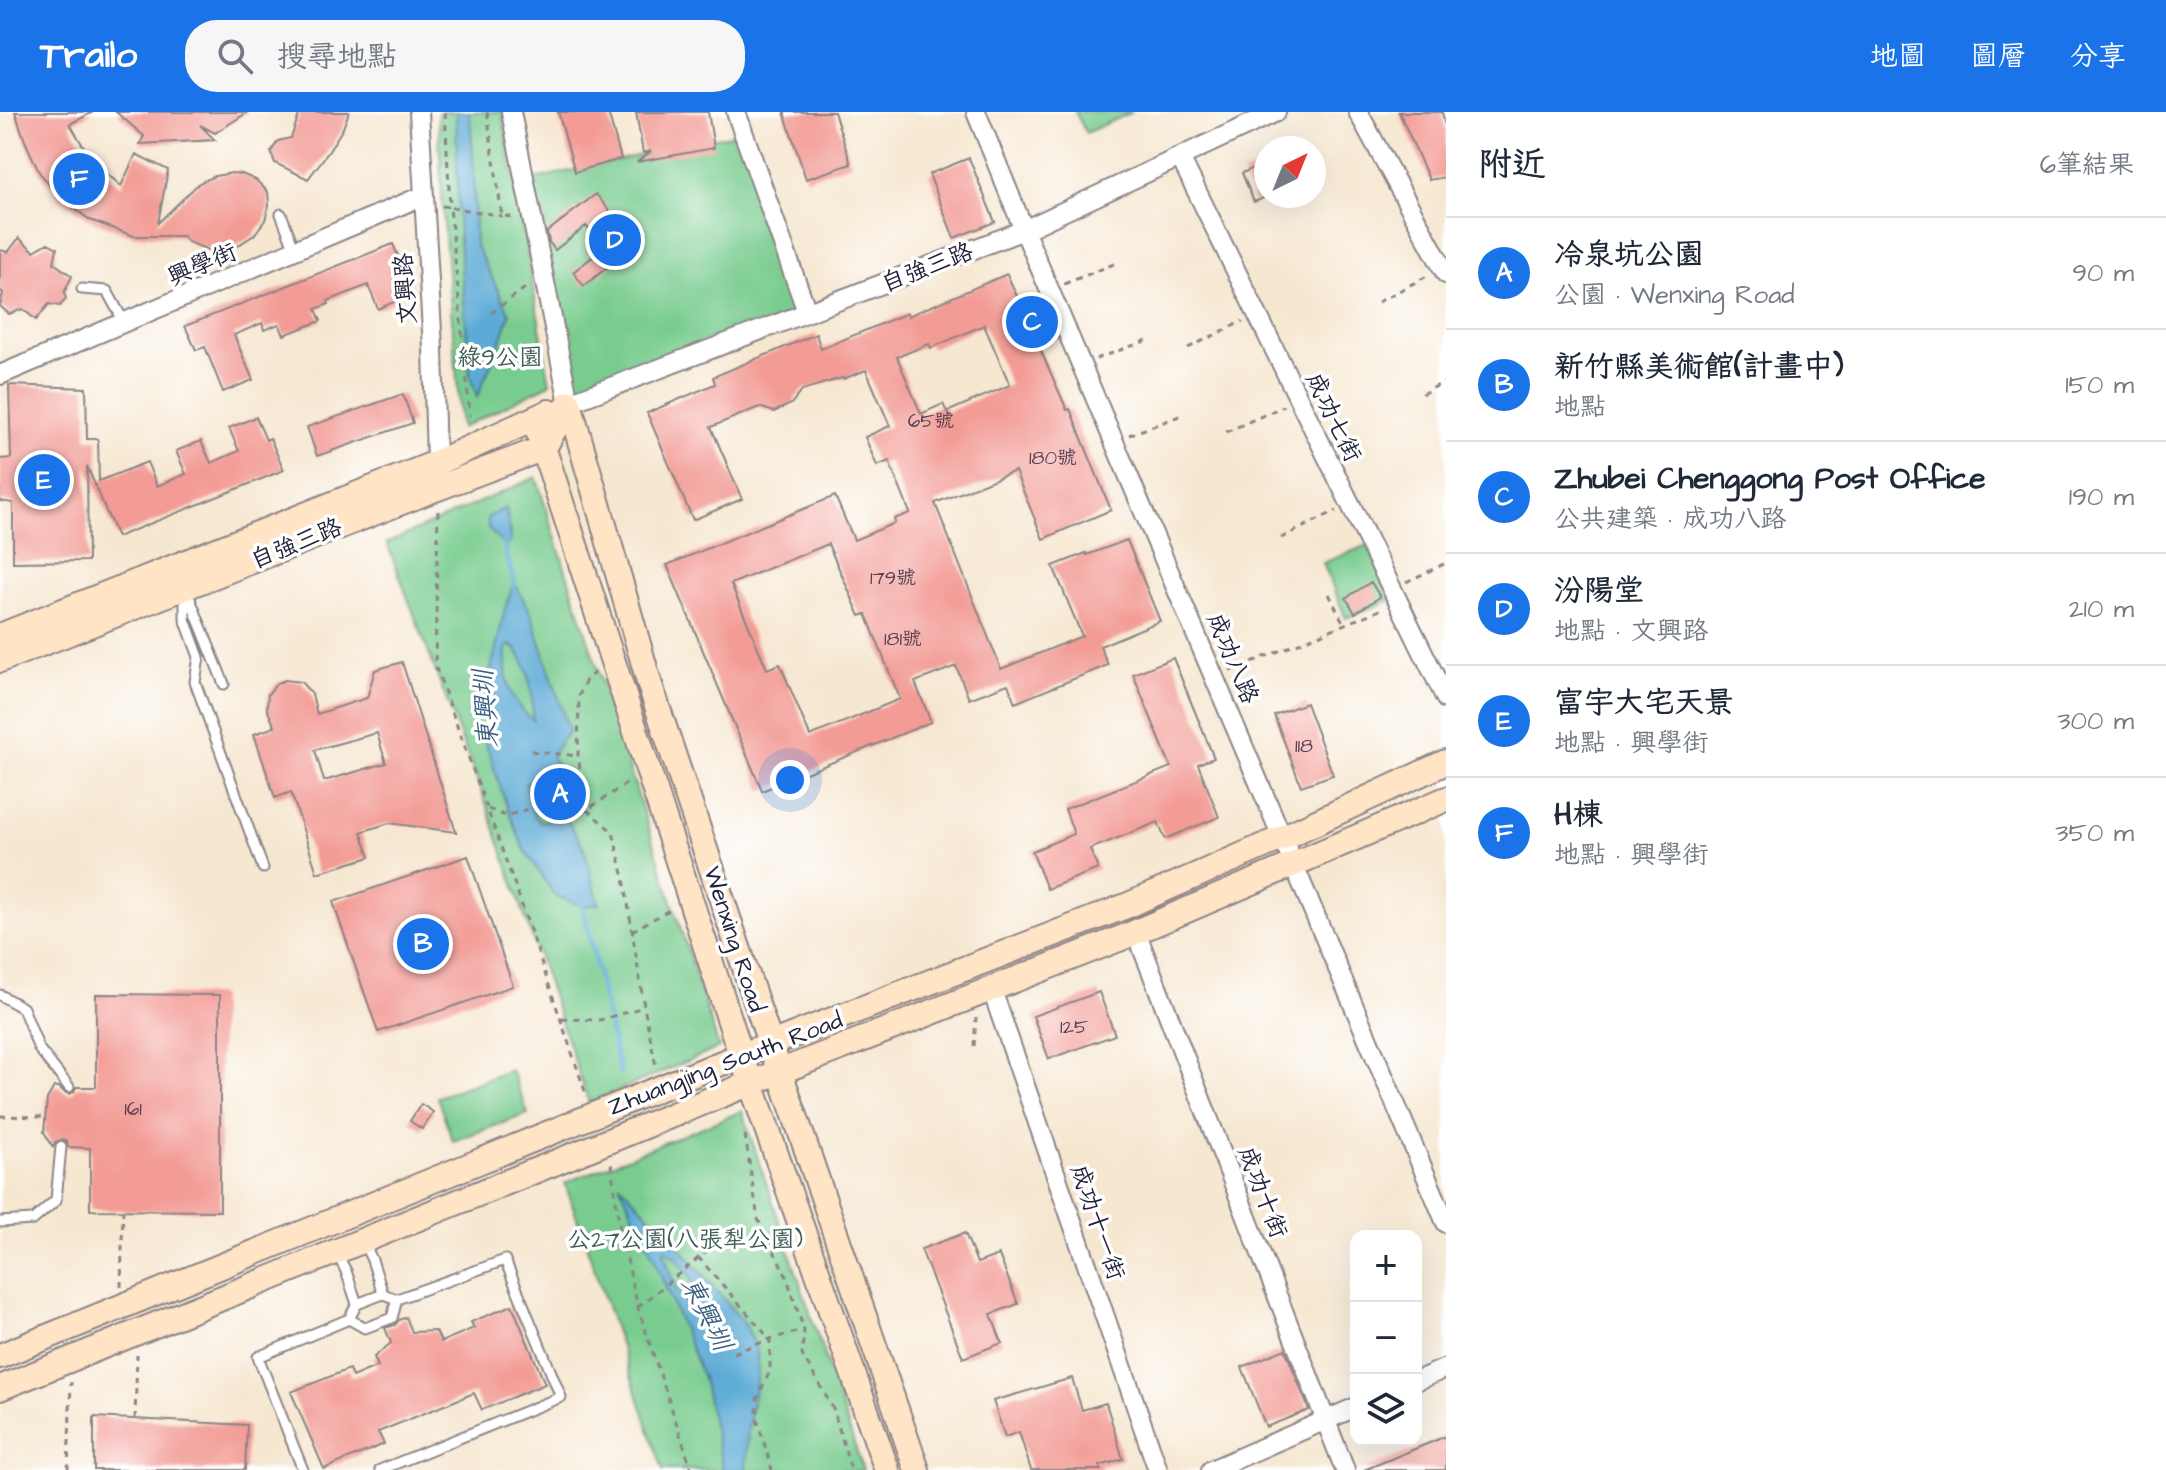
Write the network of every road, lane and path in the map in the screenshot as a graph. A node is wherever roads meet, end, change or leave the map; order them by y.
1 (419, 112) edge
2 (445, 112) edge
3 (487, 112) edge
4 (511, 112) edge
5 (736, 112) edge
6 (976, 112) edge
7 (1276, 112) edge
8 (1358, 112) edge
9 (1180, 157) junction
10 (423, 202) junction
11 (450, 207) junction
12 (281, 214) dead end
13 (502, 216) junction
14 (533, 220) junction
15 (1024, 230) junction
16 (295, 250) junction
17 (1116, 263) dead end
18 (1444, 270) edge
19 (82, 289) dead end
20 (1050, 290) junction
21 (518, 294) dead end
22 (1378, 302) dead end
23 (807, 312) junction
24 (491, 313) dead end
25 (1257, 314) junction
26 (124, 322) junction
27 (1148, 340) dead end
28 (1188, 348) dead end
29 (1082, 364) junction
30 (0, 375) edge
31 (1446, 381) edge
32 (1422, 394) dead end
33 (1299, 400) junction
34 (569, 403) junction
35 (1182, 415) dead end
36 (470, 416) dead end
37 (534, 419) junction
38 (1226, 432) dead end
39 (1114, 441) junction
40 (544, 448) junction
41 (437, 475) junction
42 (1350, 504) junction
43 (1281, 538) dead end
44 (1446, 563) edge
45 (186, 587) junction
46 (1329, 594) dead end
47 (1395, 596) junction
48 (1344, 624) junction
49 (0, 636) edge
50 (0, 660) edge
51 (598, 670) dead end
52 (1215, 677) junction
53 (224, 684) dead end
54 (1446, 699) edge
55 (531, 751) dead end
56 (578, 756) junction
57 (1446, 762) edge
58 (633, 779) dead end
59 (1446, 799) edge
60 (488, 809) junction
61 (587, 810) junction
62 (1284, 837) junction
63 (1295, 865) junction
64 (263, 868) dead end
65 (675, 908) dead end
66 (631, 931) junction
67 (1136, 932) junction
68 (992, 990) junction
69 (0, 995) edge
70 (644, 1007) junction
71 (976, 1012) dead end
72 (561, 1019) junction
73 (771, 1046) junction
74 (974, 1046) dead end
75 (741, 1055) junction
76 (780, 1073) junction
77 (658, 1074) dead end
78 (751, 1083) junction
79 (69, 1087) dead end
80 (589, 1103) dead end
81 (0, 1116) edge
82 (45, 1117) dead end
83 (744, 1127) dead end
84 (61, 1147) dead end
85 (611, 1164) dead end
86 (123, 1210) dead end
87 (0, 1222) edge
88 (1446, 1223) edge
89 (363, 1241) junction
90 (713, 1246) dead end
91 (336, 1252) junction
92 (698, 1257) junction
93 (121, 1290) dead end
94 (383, 1294) junction
95 (397, 1299) junction
96 (357, 1304) junction
97 (638, 1308) junction
98 (349, 1319) junction
99 (804, 1330) junction
100 (770, 1339) junction
101 (734, 1353) dead end
102 (137, 1355) dead end
103 (0, 1356) edge
104 (1446, 1368) edge
105 (1422, 1378) edge
106 (71, 1381) dead end
107 (0, 1388) edge
108 (1350, 1410) edge
109 (135, 1419) dead end
110 (1326, 1420) junction
111 (68, 1470) edge
112 (303, 1470) edge
113 (380, 1470) edge
114 (692, 1470) edge
115 (772, 1470) edge
116 (851, 1470) edge
117 (887, 1470) edge
118 (917, 1470) edge
119 (1158, 1470) edge
120 (1211, 1470) edge
121 (1345, 1470) edge

1 - 10 street, 文興路
2 - 11 path
3 - 13 path
4 - 14 street
5 - 23 street
6 - 15 street, 成功八路
7 - 9 street, 自強三路
8 - 18 street
9 - 15 street, 自強三路
9 - 25 street, 成功七街
10 - 11 path
10 - 16 street, 興學街
10 - 41 street, 文興路
11 - 13 path
11 - 36 path
12 - 16 lane
13 - 14 path
14 - 34 street
15 - 20 street, 成功八路
15 - 23 street, 自強三路
16 - 26 street, 興學街
17 - 20 path
18 - 22 path
19 - 26 lane
20 - 29 street, 成功八路
21 - 24 path
23 - 34 street, 自強三路
25 - 28 path
25 - 33 street, 成功七街
26 - 30 street, 興學街
27 - 29 path
29 - 39 street, 成功八路
31 - 32 path
33 - 38 path
33 - 42 street, 成功七街
34 - 37 street, 自強三路
34 - 40 street
34 - 73 street, Wenxing Road
35 - 39 path
37 - 40 street, Wenxing Road
37 - 41 street, 自強三路
39 - 52 street, 成功八路
40 - 41 street, 自強三路
40 - 75 street, Wenxing Road
41 - 45 street, 自強三路
41 - 49 street, 自強三路
41 - 60 path
42 - 43 path
42 - 47 street, 成功七街
44 - 47 path
45 - 50 street, 自強三路
45 - 53 lane
45 - 64 lane
46 - 48 path
47 - 48 path
47 - 54 street, 成功七街
48 - 52 path
51 - 56 path
52 - 62 street, 成功八路
55 - 56 path
56 - 61 path
57 - 62 street, Zhuangjing South Road
58 - 61 path
59 - 63 street, Zhuangjing South Road
60 - 61 path
60 - 72 path
61 - 66 path
62 - 63 street, 成功八路
62 - 73 street, Zhuangjing South Road
63 - 67 street, Zhuangjing South Road
63 - 88 street, 成功八路
65 - 66 path
66 - 70 path
67 - 68 street, Zhuangjing South Road
67 - 110 street, 成功十街
68 - 76 street, Zhuangjing South Road
68 - 119 street, 成功十一街
69 - 79 lane
70 - 72 path
70 - 77 path
71 - 74 path
72 - 80 path
73 - 75 street, Zhuangjing South Road
73 - 76 street, Wenxing Road
75 - 78 street, Wenxing Road
75 - 103 street, Zhuangjing South Road
76 - 78 street, Zhuangjing South Road
76 - 118 street, Wenxing Road
78 - 89 street, Zhuangjing South Road
78 - 117 street, Wenxing Road
81 - 82 path
83 - 99 path
84 - 87 lane
85 - 97 path
86 - 93 path
89 - 91 street, Zhuangjing South Road
89 - 94 lane
90 - 92 path
91 - 96 lane
91 - 107 street, Zhuangjing South Road
92 - 97 path
92 - 100 path
94 - 95 lane
94 - 96 lane
95 - 98 lane
95 - 113 lane
96 - 98 lane
97 - 114 path
98 - 112 lane
99 - 100 path
99 - 116 path
100 - 101 path
100 - 115 path
102 - 109 path
104 - 105 street
106 - 111 path
108 - 110 street
110 - 120 street
110 - 121 street, 成功十街

